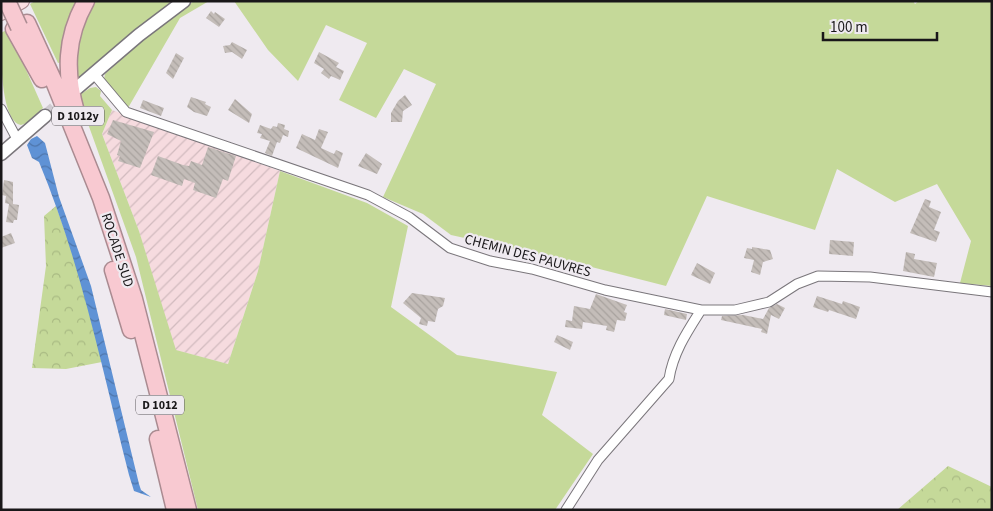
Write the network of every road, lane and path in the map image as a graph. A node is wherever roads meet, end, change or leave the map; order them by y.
1 (8, 1) edge
2 (17, 1) edge
3 (22, 1) edge
4 (86, 1) edge
5 (184, 1) edge
6 (1, 5) edge
7 (1, 12) edge
8 (20, 26) junction
9 (94, 74) junction
10 (77, 88) tunnel mouth
11 (1, 109) edge
12 (45, 116) tunnel mouth
13 (17, 139) junction
14 (1, 154) edge
15 (102, 198) junction
16 (992, 292) edge
17 (701, 310) junction
18 (175, 510) edge
19 (188, 510) edge
20 (566, 510) edge

1 - 6 highway
1 - 8 highway, ROCADE SUD / D 1012, bridge
2 - 8 highway, ROCADE SUD / D 1012
3 - 7 main road
4 - 15 highway, D 1012y
5 - 9 street
6 - 8 highway
8 - 15 highway, ROCADE SUD / D 1012
8 - 18 highway, ROCADE SUD / D 1012
9 - 10 street
9 - 17 street, CHEMIN DES PAUVRES
11 - 13 street
12 - 13 street
13 - 14 street
15 - 19 highway, ROCADE SUD / D 1012
16 - 17 street, CHEMIN DES PAUVRES
17 - 20 street

